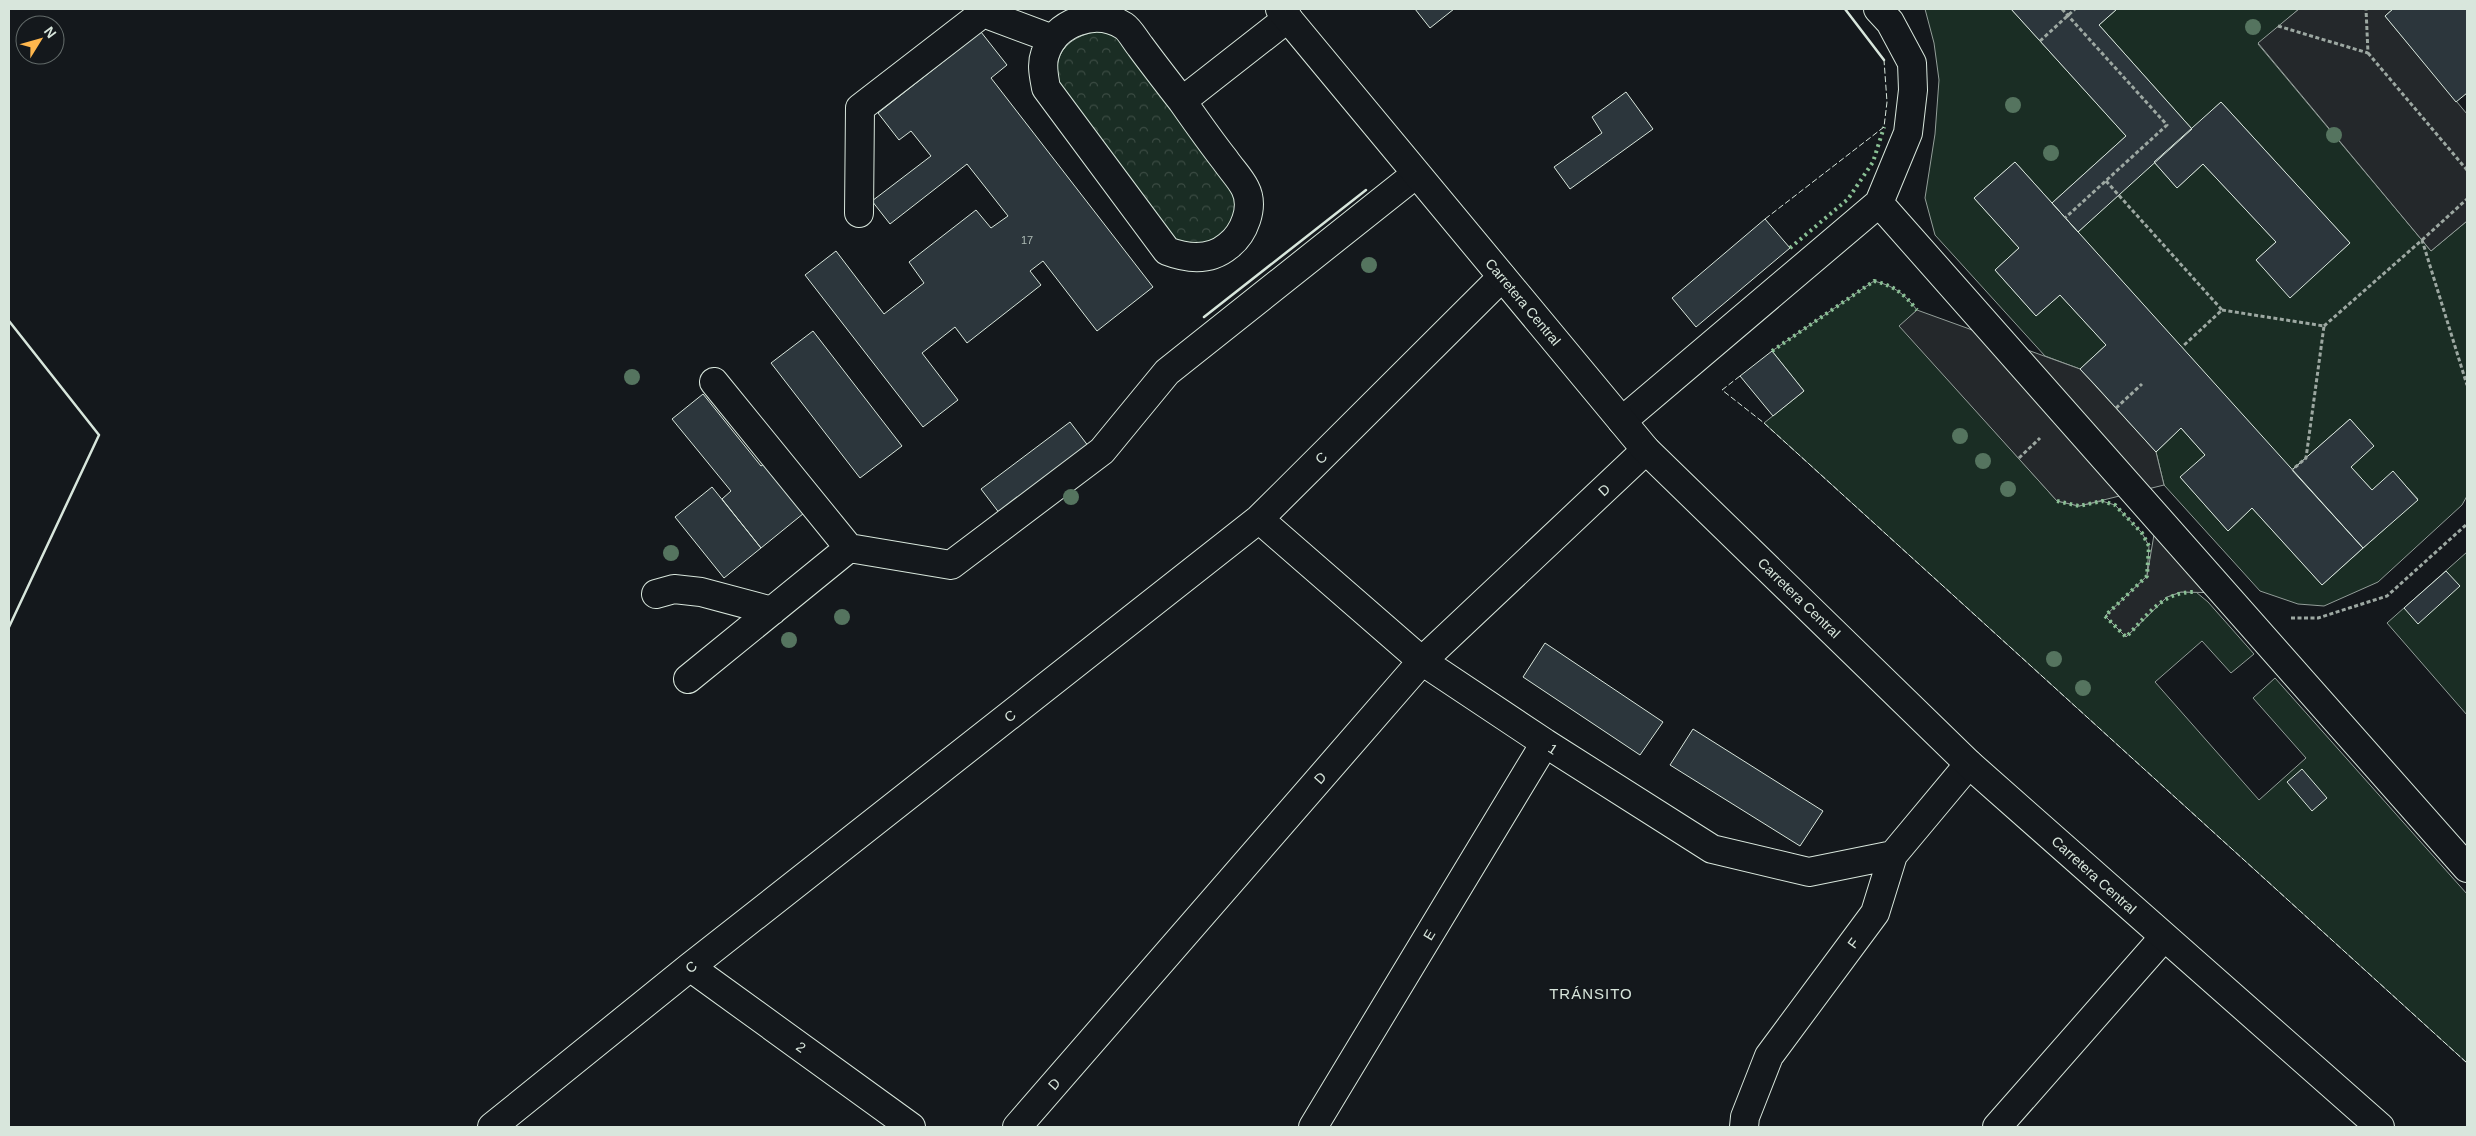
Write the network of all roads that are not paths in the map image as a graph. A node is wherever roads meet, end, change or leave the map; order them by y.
1 (1878, 9) edge
2 (1284, 13) edge
3 (1053, 39) junction
4 (1182, 101) junction
5 (1416, 174) junction
6 (1879, 203) junction
7 (859, 213) dead end
8 (1502, 277) junction
9 (714, 382) dead end
10 (1622, 421) junction
11 (1646, 450) junction
12 (1259, 519) junction
13 (849, 548) junction
14 (656, 594) dead end
15 (772, 611) junction
16 (1422, 661) junction
17 (688, 679) dead end
18 (1544, 743) junction
19 (1969, 764) junction
20 (1893, 854) junction
21 (2467, 868) edge
22 (2164, 937) junction
23 (690, 967) junction
24 (492, 1127) edge
25 (911, 1127) edge
26 (1016, 1127) edge
27 (1313, 1127) edge
28 (1744, 1127) edge
29 (1997, 1127) edge
30 (2380, 1127) edge

1 - 6 street
2 - 4 street
2 - 5 street, Carretera Central
3 - 4 street
3 - 4 street
3 - 7 street
5 - 8 street, Carretera Central
5 - 13 street
6 - 10 street
6 - 21 street
8 - 10 street, Carretera Central
8 - 12 street, C
9 - 13 street
10 - 11 street, Carretera Central
11 - 16 street, D
11 - 19 street, Carretera Central
12 - 16 street, 1
12 - 23 street, C
13 - 15 street
14 - 15 street
15 - 17 street
16 - 18 street, 1
16 - 26 street, D
18 - 20 street, 1
18 - 27 street, E
19 - 20 street, F
19 - 22 street, Carretera Central
20 - 28 street, F
22 - 29 street
22 - 30 street, Carretera Central
23 - 24 street, C
23 - 25 street, 2

